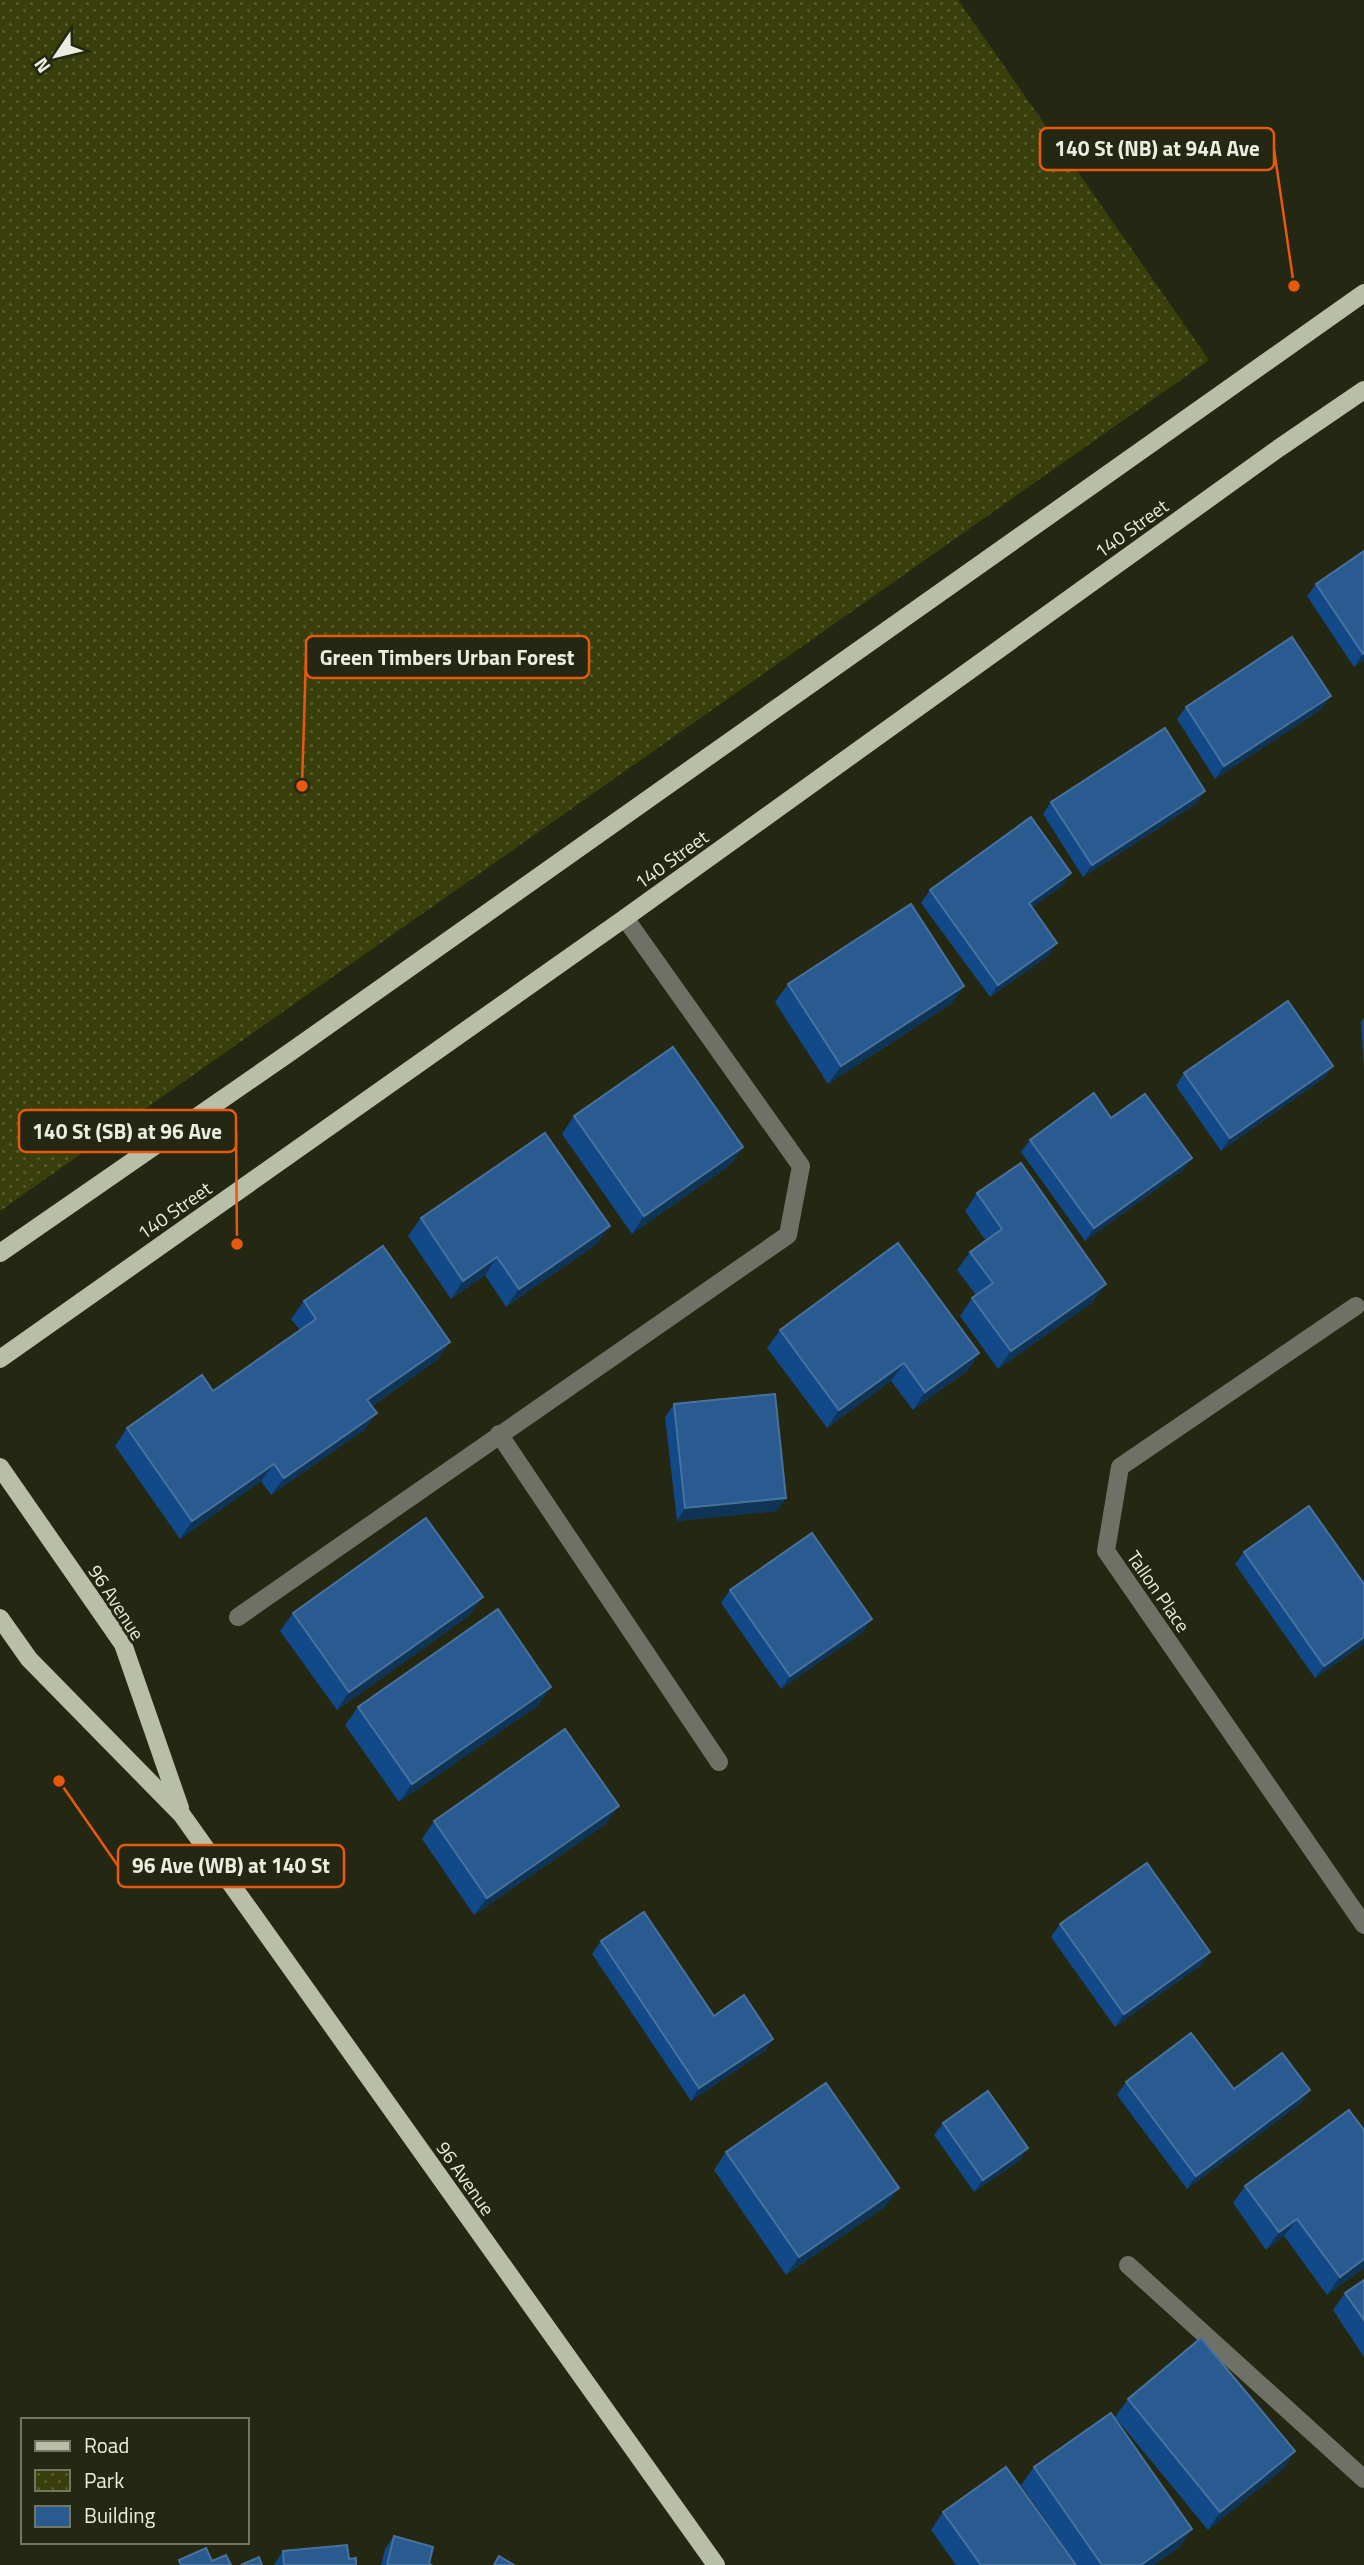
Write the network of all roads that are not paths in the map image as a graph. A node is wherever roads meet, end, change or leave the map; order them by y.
1 (1364, 293) edge
2 (1364, 390) edge
3 (625, 918) junction
4 (0, 1253) edge
5 (1356, 1306) dead end
6 (0, 1359) edge
7 (499, 1434) junction
8 (0, 1467) edge
9 (238, 1617) dead end
10 (0, 1618) edge
11 (719, 1762) dead end
12 (182, 1815) junction
13 (1364, 1925) edge
14 (1128, 2265) dead end
15 (1364, 2479) edge
16 (716, 2565) edge

1 - 4 main road
2 - 3 main road, 140 Street
3 - 6 main road, 140 Street
3 - 7 street
5 - 13 street, Tallon Place
7 - 9 street
7 - 11 street
8 - 12 main road, 96 Avenue
10 - 12 main road, 96 Avenue
12 - 16 main road, 96 Avenue
14 - 15 street

